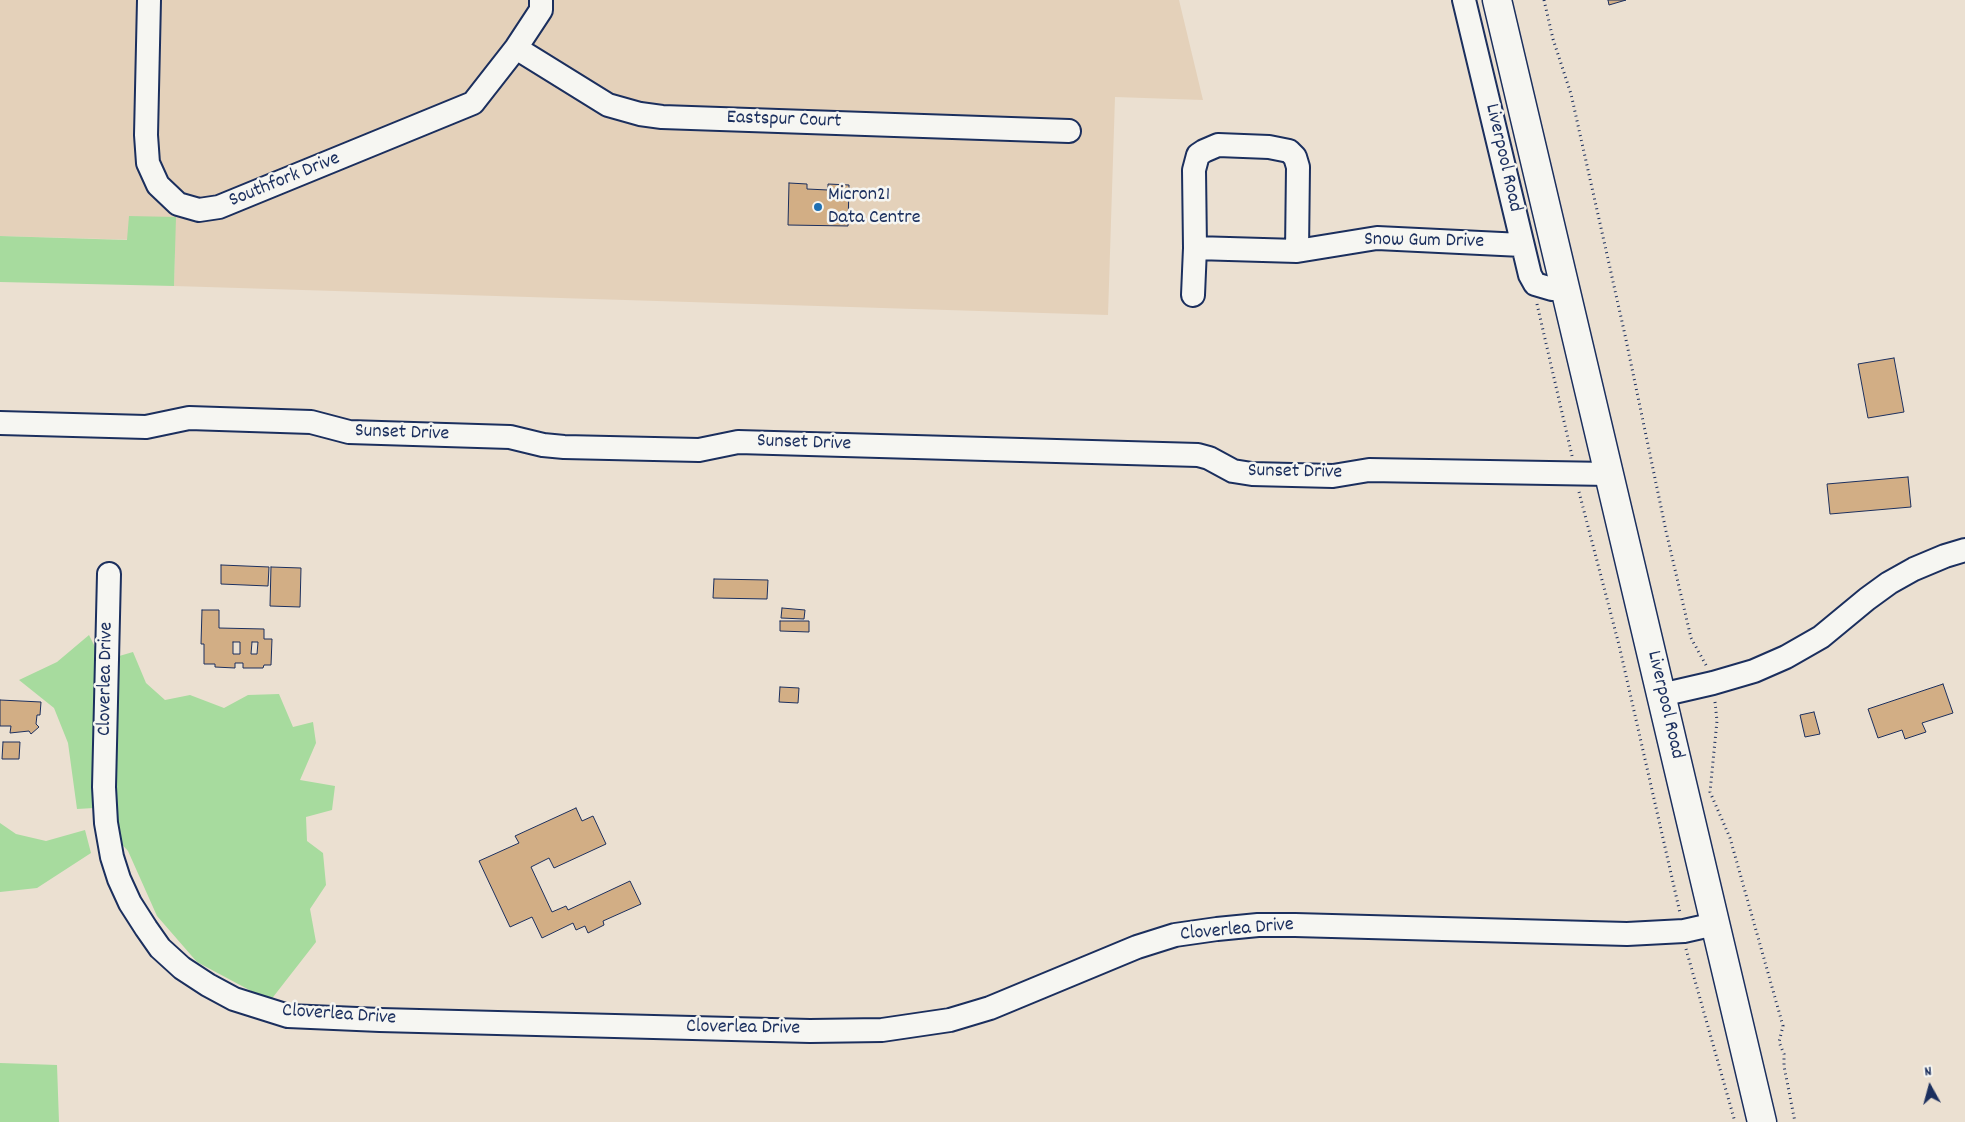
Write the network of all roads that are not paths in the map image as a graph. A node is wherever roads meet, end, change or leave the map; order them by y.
1 (148, 0) edge
2 (541, 0) edge
3 (1496, 0) edge
4 (1465, 3) edge
5 (516, 48) junction
6 (1069, 130) dead end
7 (1522, 244) junction
8 (1195, 248) junction
9 (1297, 251) junction
10 (1566, 287) junction
11 (1193, 295) dead end
12 (0, 423) edge
13 (1609, 474) junction
14 (1965, 550) edge
15 (109, 574) dead end
16 (1661, 695) junction
17 (1715, 924) junction
18 (1762, 1122) edge

1 - 5 street, Southfork Drive
2 - 5 street, Southfork Drive
3 - 4 street
3 - 10 main road, Liverpool Road
4 - 7 street, Liverpool Road
5 - 6 street, Eastspur Court
7 - 9 street, Snow Gum Drive
7 - 10 street, Liverpool Road
8 - 9 street, Snow Gum Drive
8 - 9 street
8 - 11 street
10 - 13 main road, Liverpool Road
12 - 13 street, Sunset Drive
13 - 16 main road, Liverpool Road
14 - 16 street
15 - 17 street, Cloverlea Drive
16 - 17 main road, Liverpool Road
17 - 18 main road, Liverpool Road

